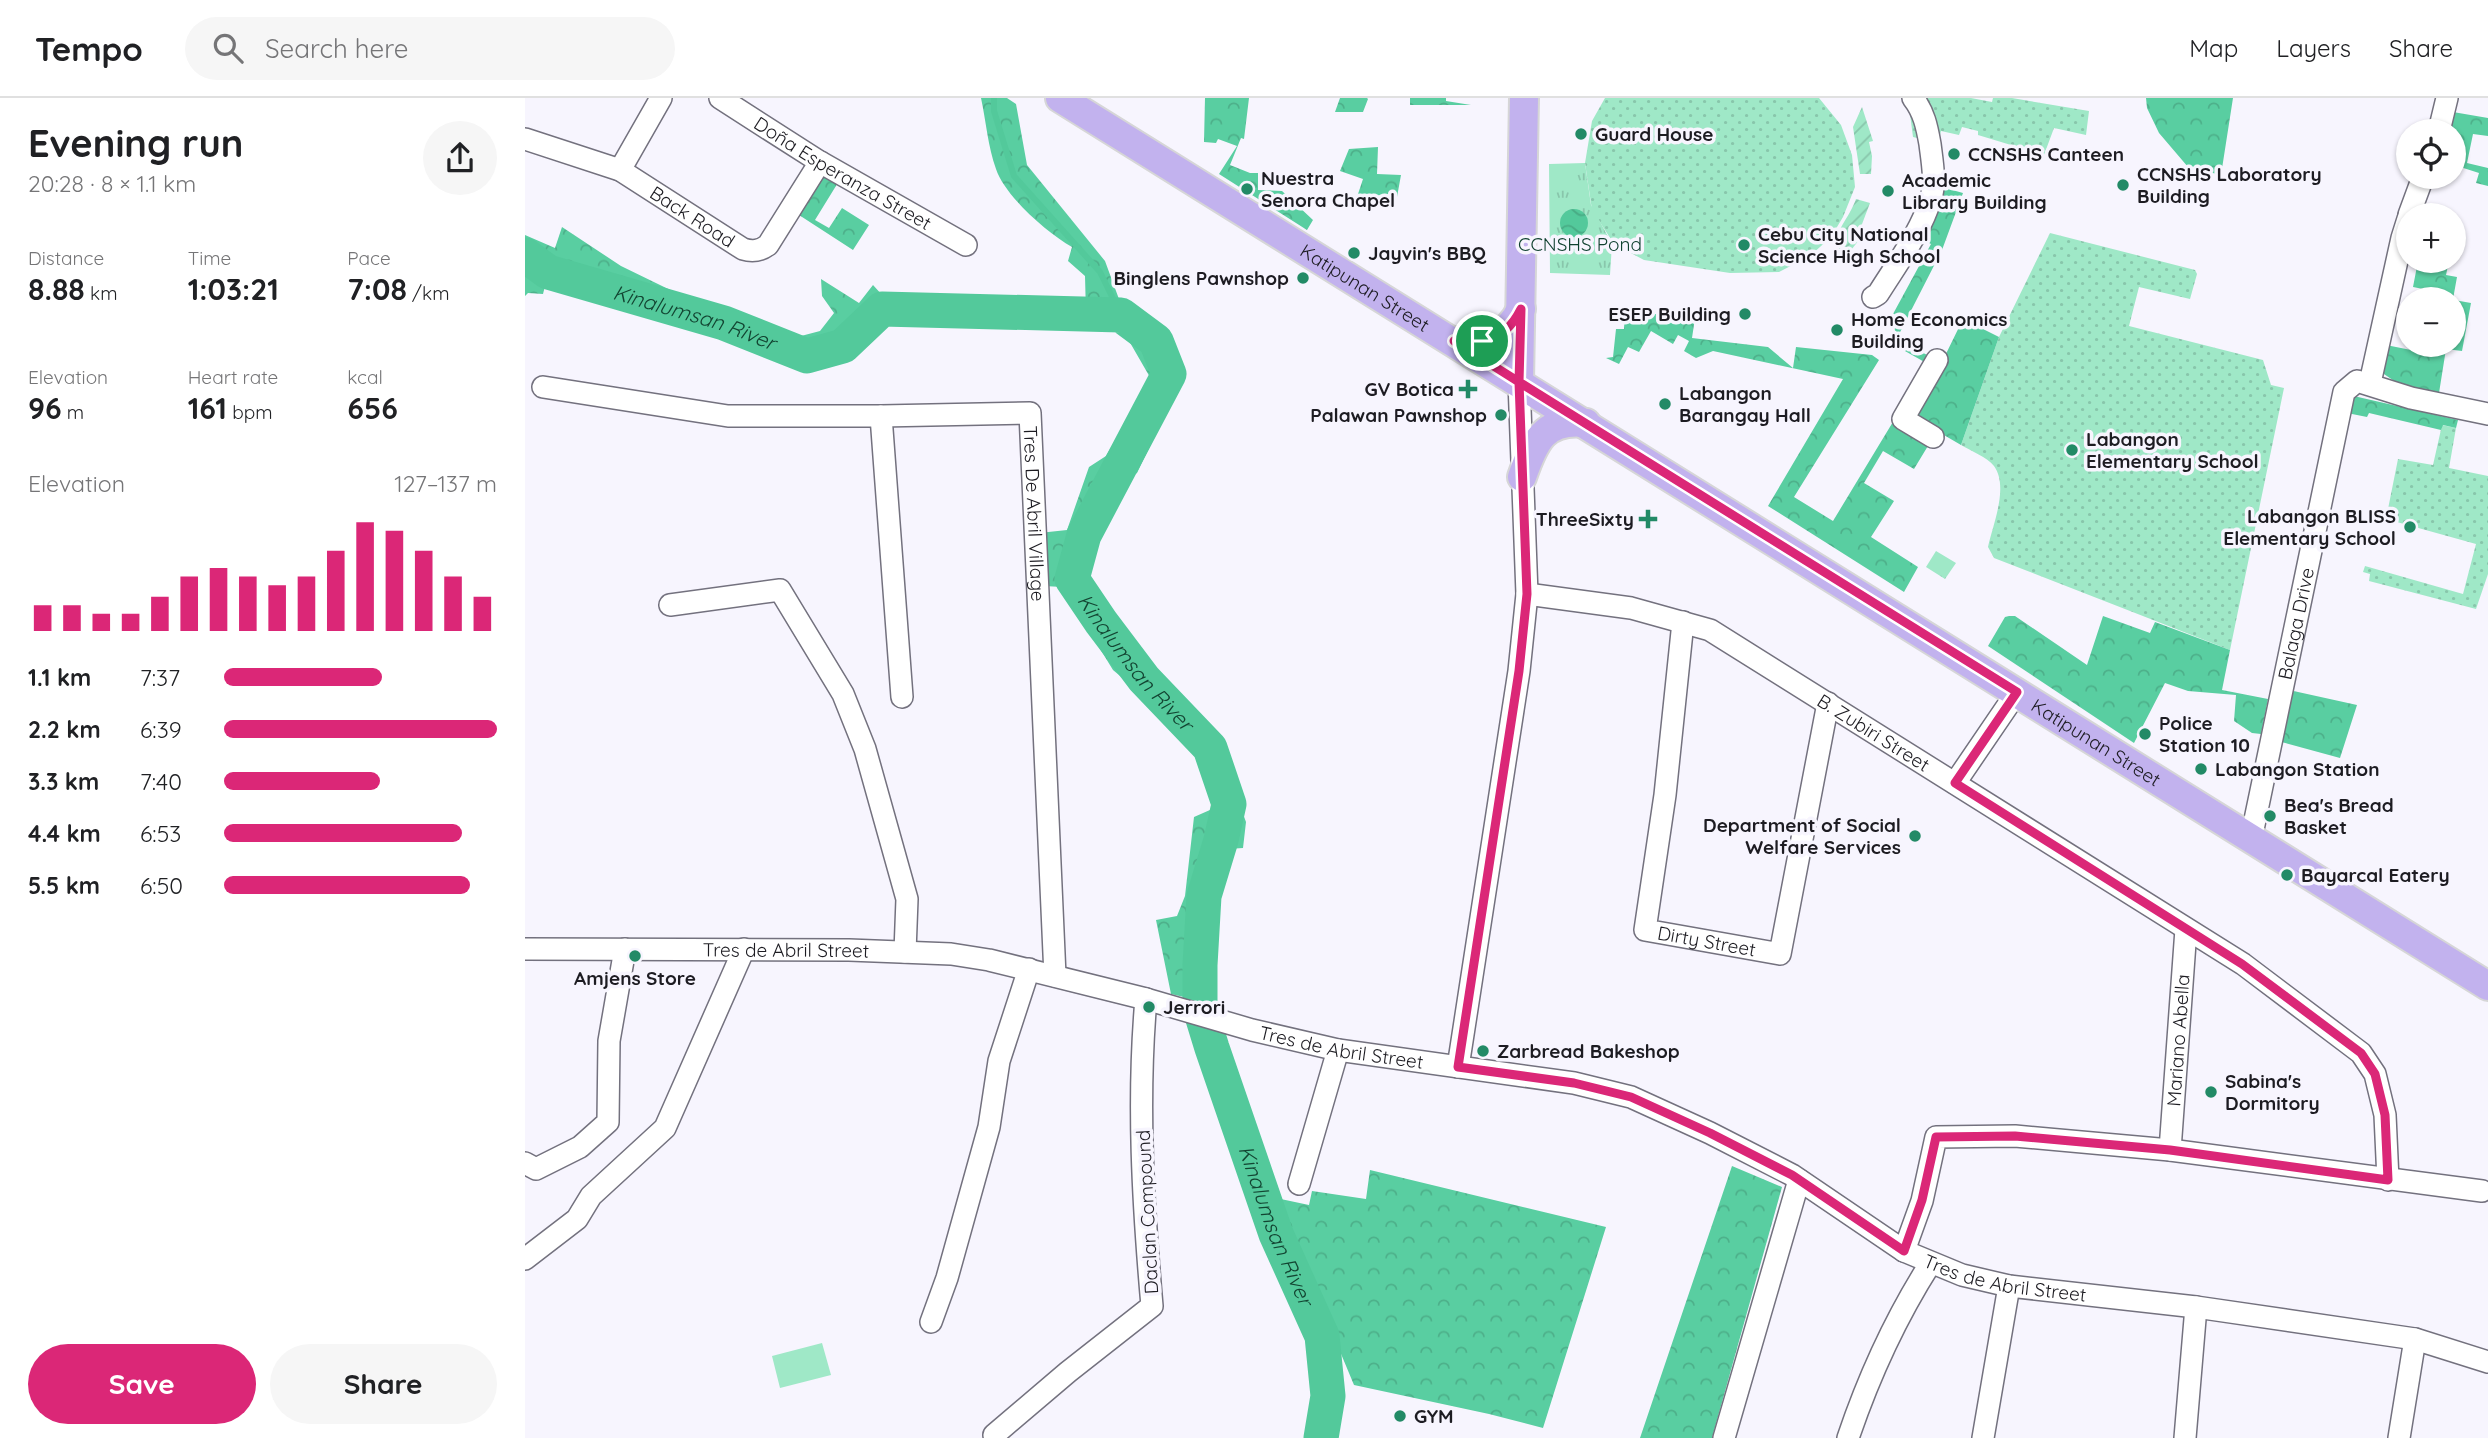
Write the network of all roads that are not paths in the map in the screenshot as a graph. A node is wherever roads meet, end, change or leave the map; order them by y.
1 (661, 98) edge
2 (720, 98) edge
3 (1060, 98) edge
4 (1524, 98) edge
5 (1913, 98) edge
6 (2447, 98) edge
7 (2442, 119) edge
8 (525, 139) edge
9 (820, 162) junction
10 (619, 170) junction
11 (966, 245) dead end
12 (2396, 265) edge
13 (1873, 297) dead end
14 (1521, 309) junction
15 (1454, 341) junction
16 (1937, 360) dead end
17 (1519, 382) junction
18 (2370, 383) junction
19 (543, 387) dead end
20 (2488, 414) edge
21 (881, 416) junction
22 (1586, 423) junction
23 (1933, 438) dead end
24 (1522, 477) junction
25 (1527, 594) junction
26 (670, 605) dead end
27 (1683, 622) junction
28 (2017, 692) junction
29 (902, 697) dead end
30 (1828, 702) junction
31 (1955, 783) junction
32 (2251, 839) junction
33 (2186, 929) junction
34 (625, 948) junction
35 (525, 949) edge
36 (744, 949) junction
37 (905, 952) junction
38 (1029, 970) junction
39 (1055, 976) junction
40 (2488, 986) edge
41 (1146, 999) junction
42 (1338, 1050) junction
43 (1458, 1067) junction
44 (2170, 1150) junction
45 (525, 1163) edge
46 (1798, 1180) junction
47 (2388, 1180) junction
48 (1299, 1184) dead end
49 (2482, 1191) dead end
50 (1904, 1251) junction
51 (525, 1259) edge
52 (1930, 1264) junction
53 (2009, 1286) junction
54 (2196, 1307) junction
55 (931, 1322) dead end
56 (2415, 1339) junction
57 (2488, 1362) edge
58 (994, 1435) dead end
59 (1724, 1438) edge
60 (1848, 1438) edge
61 (1983, 1438) edge
62 (2185, 1438) edge
63 (2399, 1438) edge

1 - 10 street
2 - 9 street, Doña Esperanza Street
3 - 15 main road, Katipunan Street
4 - 14 main road
5 - 13 street
6 - 7 street
8 - 10 street, Back Road
9 - 10 street, Back Road
9 - 11 street, Doña Esperanza Street
12 - 18 street
14 - 15 main road
14 - 17 main road
15 - 17 main road, Katipunan Street
16 - 23 street
17 - 22 main road, Katipunan Street
17 - 24 street
18 - 20 street
18 - 32 street, Balaga Drive
19 - 21 street, Tres De Abril Village
21 - 29 street
21 - 39 street, Tres De Abril Village
22 - 24 main road
22 - 28 main road, Katipunan Street
24 - 25 street
25 - 27 street, B. Zubiri Street
25 - 43 street
26 - 37 street
27 - 30 street, B. Zubiri Street
27 - 30 street, Dirty Street
28 - 31 street
28 - 32 main road, Katipunan Street
30 - 31 street, B. Zubiri Street
31 - 33 street, B. Zubiri Street
32 - 40 main road, Katipunan Street
33 - 44 street, Mariano Abella
33 - 47 street, B. Zubiri Street
34 - 35 street, Tres de Abril Street
34 - 36 street, Tres de Abril Street
34 - 45 street
36 - 37 street, Tres de Abril Street
36 - 51 street
37 - 38 street, Tres de Abril Street
38 - 39 street, Tres de Abril Street
38 - 55 street
39 - 41 street, Tres de Abril Street
41 - 42 street, Tres de Abril Street
41 - 58 street, Daclan Compound
42 - 43 street, Tres de Abril Street
42 - 48 street
43 - 46 street, Tres de Abril Street
44 - 47 street
44 - 50 street
46 - 50 street, Tres de Abril Street
46 - 59 street
47 - 49 street
50 - 52 street, Tres de Abril Street
52 - 53 street, Tres de Abril Street
52 - 60 street
53 - 54 street, Tres de Abril Street
53 - 61 street
54 - 56 street, Tres de Abril Street
54 - 62 street
56 - 57 street, Tres de Abril Street
56 - 63 street

